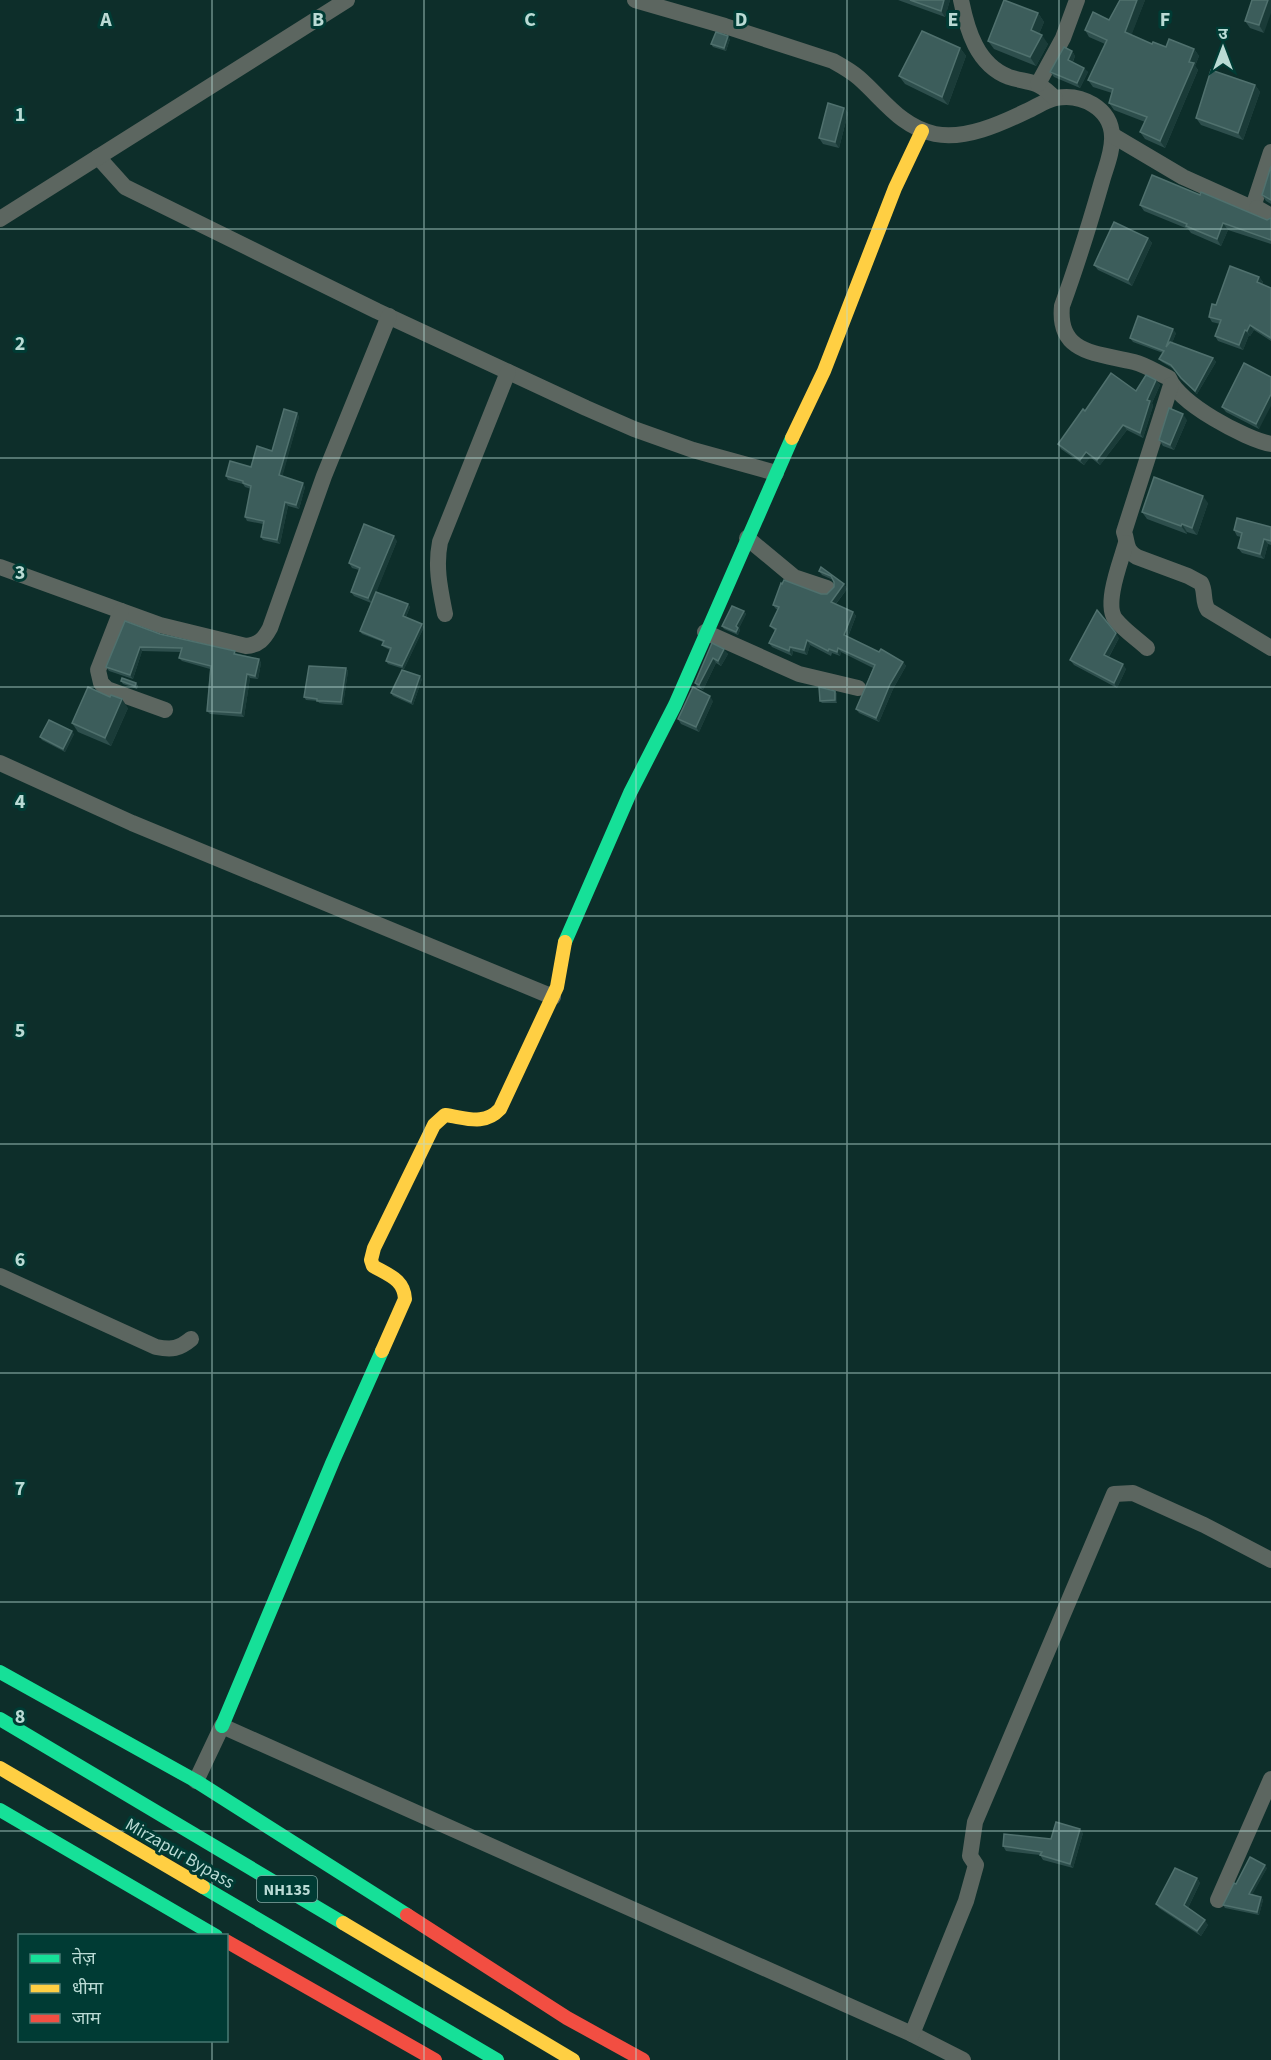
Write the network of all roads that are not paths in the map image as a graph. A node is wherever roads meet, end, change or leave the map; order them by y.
1 (347, 0) edge
2 (635, 0) edge
3 (961, 0) edge
4 (1077, 0) edge
5 (1038, 84) junction
6 (1055, 98) junction
7 (922, 131) junction
8 (1112, 135) junction
9 (1271, 152) edge
10 (98, 157) junction
11 (1264, 212) edge
12 (0, 219) edge
13 (389, 316) junction
14 (508, 372) junction
15 (1171, 385) junction
16 (1271, 444) edge
17 (776, 473) junction
18 (747, 538) junction
19 (1126, 543) junction
20 (0, 567) edge
21 (827, 588) dead end
22 (121, 611) junction
23 (445, 614) dead end
24 (705, 632) junction
25 (1147, 648) dead end
26 (1271, 648) edge
27 (858, 688) dead end
28 (165, 710) dead end
29 (0, 763) edge
30 (552, 998) junction
31 (0, 1276) edge
32 (191, 1339) dead end
33 (1271, 1560) edge
34 (0, 1672) edge
35 (0, 1719) edge
36 (222, 1726) junction
37 (0, 1768) edge
38 (1271, 1779) edge
39 (196, 1781) junction
40 (0, 1810) edge
41 (1218, 1900) dead end
42 (214, 1934) edge
43 (228, 1942) edge
44 (912, 2034) junction
45 (435, 2060) edge
46 (497, 2060) edge
47 (573, 2060) edge
48 (642, 2060) edge
49 (963, 2060) edge

1 - 10 street
2 - 7 street
3 - 5 street
4 - 5 street
5 - 6 street
6 - 7 street
6 - 8 street
7 - 17 main road
8 - 11 street
8 - 15 street
9 - 11 street
10 - 12 street
10 - 13 street
13 - 14 street
13 - 22 street
14 - 17 street
14 - 23 street
15 - 16 street
15 - 19 street
17 - 18 main road
18 - 21 street
18 - 24 main road
19 - 25 street
19 - 26 street
20 - 22 street
22 - 28 street
24 - 27 street
24 - 30 main road
29 - 30 street
30 - 36 main road
31 - 32 street
33 - 44 street
34 - 39 main road
35 - 47 main road, NH135
36 - 39 street
36 - 44 street
37 - 46 main road, Mirzapur Bypass / NH135
38 - 41 street
39 - 48 main road
40 - 42 main road
43 - 45 main road
44 - 49 street

